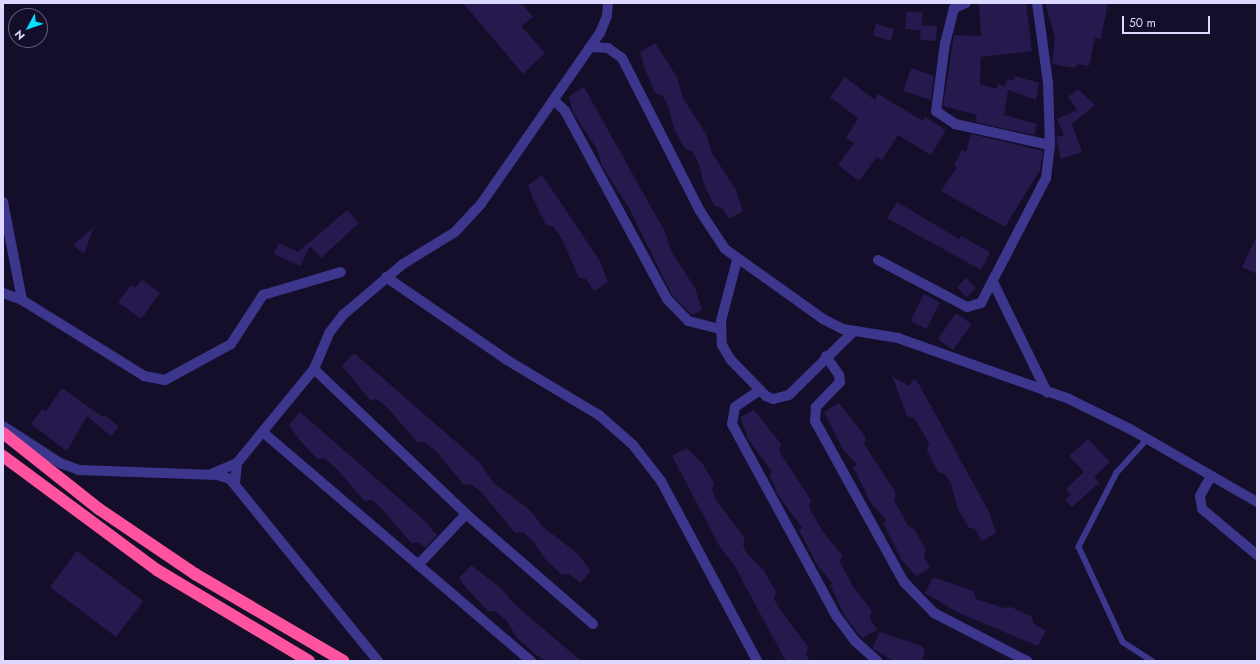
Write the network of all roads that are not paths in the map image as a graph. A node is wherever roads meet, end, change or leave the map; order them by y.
1 (608, 3) edge
2 (966, 3) edge
3 (1037, 3) edge
4 (590, 47) junction
5 (554, 100) junction
6 (1050, 145) junction
7 (3, 202) edge
8 (738, 260) junction
9 (878, 260) dead end
10 (341, 272) dead end
11 (386, 277) junction
12 (993, 282) junction
13 (3, 293) edge
14 (22, 300) junction
15 (720, 329) junction
16 (854, 331) junction
17 (826, 356) junction
18 (314, 369) junction
19 (760, 390) junction
20 (1047, 392) junction
21 (3, 426) edge
22 (3, 433) edge
23 (264, 434) junction
24 (1148, 439) junction
25 (3, 456) edge
26 (237, 463) junction
27 (210, 474) junction
28 (1211, 476) junction
29 (235, 483) junction
30 (1257, 502) edge
31 (466, 514) junction
32 (1257, 555) edge
33 (418, 565) junction
34 (593, 624) dead end
35 (309, 661) edge
36 (343, 661) edge
37 (378, 661) edge
38 (531, 661) edge
39 (757, 661) edge
40 (877, 661) edge
41 (1027, 661) edge
42 (1152, 661) edge

1 - 4 street
2 - 6 street
3 - 6 street
4 - 5 street
4 - 8 street
5 - 11 street
5 - 15 street
6 - 12 street
7 - 14 street
8 - 15 street
8 - 16 street
9 - 12 street
10 - 14 street
11 - 18 street
11 - 39 street
12 - 20 street
13 - 14 street
15 - 19 street
16 - 17 street
16 - 20 street
17 - 19 street
17 - 41 street
18 - 23 street
18 - 31 street
19 - 40 street
20 - 24 street
21 - 27 street
22 - 36 highway
23 - 26 street
23 - 33 street
24 - 28 street
24 - 42 lane
25 - 35 highway
26 - 27 street
26 - 29 street
27 - 29 street
28 - 30 street
28 - 32 street
29 - 37 street
31 - 33 street
31 - 34 street
33 - 38 street

